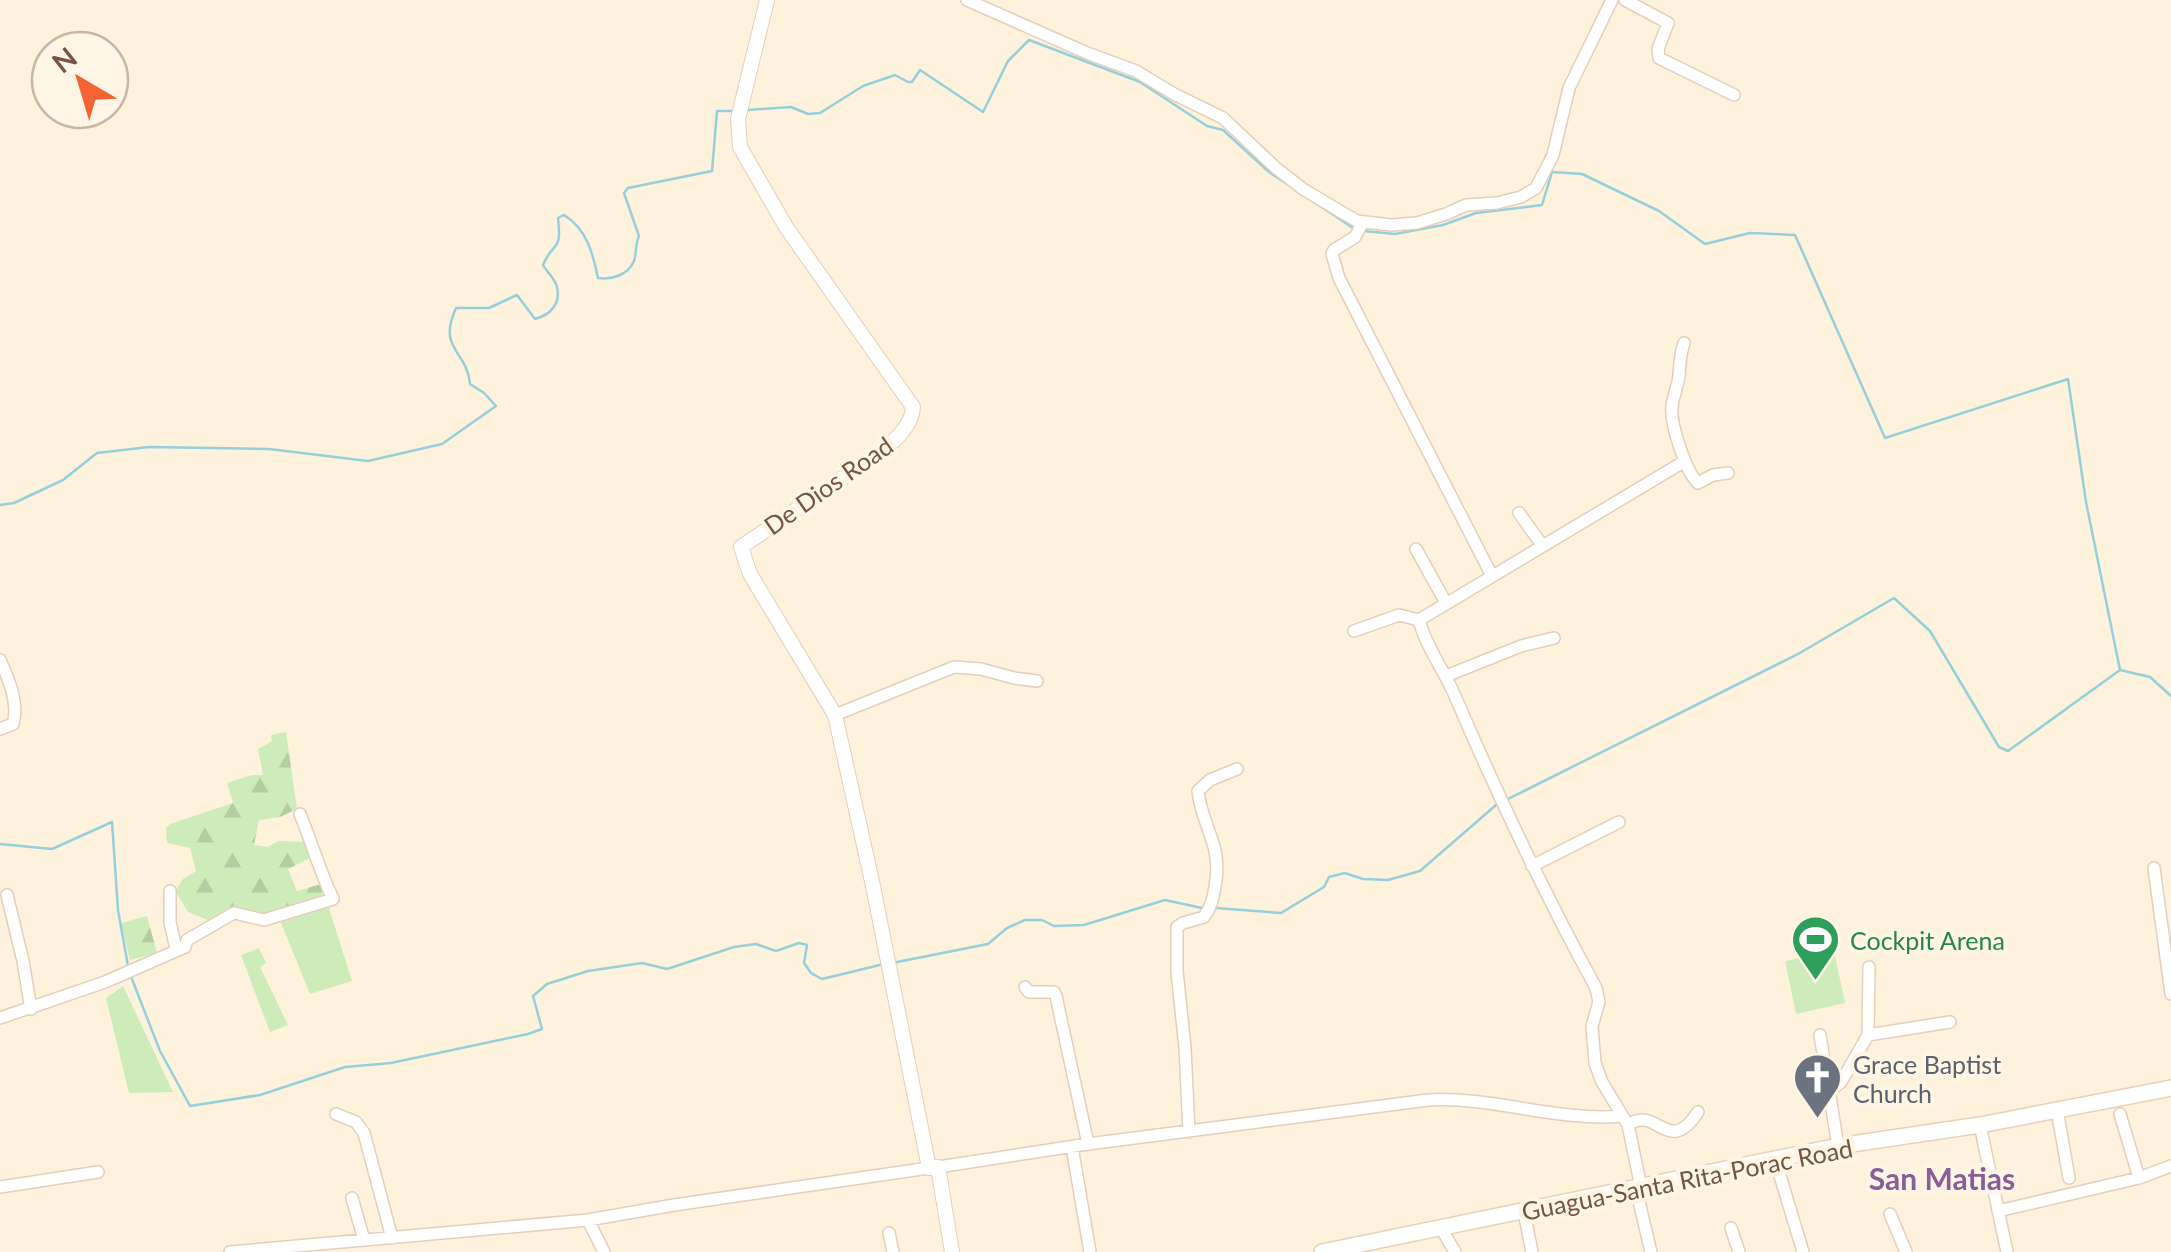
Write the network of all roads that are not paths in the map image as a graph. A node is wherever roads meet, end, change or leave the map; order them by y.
1 (767, 0) edge
2 (967, 0) edge
3 (1612, 0) edge
4 (1626, 0) edge
5 (1734, 95) dead end
6 (1360, 228) junction
7 (1684, 343) dead end
8 (1685, 461) junction
9 (1728, 472) dead end
10 (1519, 513) dead end
11 (1542, 545) junction
12 (1416, 549) dead end
13 (1492, 576) junction
14 (1446, 603) junction
15 (1419, 620) junction
16 (1354, 632) dead end
17 (1554, 638) dead end
18 (0, 660) edge
19 (1446, 676) junction
20 (1037, 681) dead end
21 (835, 715) junction
22 (0, 729) edge
23 (1237, 768) dead end
24 (300, 814) dead end
25 (1619, 822) dead end
26 (1532, 866) junction
27 (2154, 868) dead end
28 (170, 891) dead end
29 (7, 896) dead end
30 (176, 949) junction
31 (1868, 967) dead end
32 (1025, 988) dead end
33 (2171, 994) edge
34 (31, 1008) junction
35 (0, 1018) edge
36 (1950, 1022) dead end
37 (1820, 1035) dead end
38 (1868, 1035) junction
39 (2171, 1088) edge
40 (1828, 1091) junction
41 (2056, 1110) junction
42 (1698, 1112) dead end
43 (336, 1114) dead end
44 (2120, 1114) dead end
45 (1625, 1120) junction
46 (1980, 1125) junction
47 (1190, 1132) junction
48 (1088, 1144) junction
49 (1838, 1146) junction
50 (1072, 1147) junction
51 (1775, 1158) junction
52 (2171, 1166) edge
53 (934, 1168) junction
54 (98, 1172) dead end
55 (2069, 1178) dead end
56 (2138, 1178) junction
57 (0, 1187) edge
58 (1638, 1188) junction
59 (352, 1198) dead end
60 (1998, 1211) junction
61 (1524, 1212) junction
62 (1890, 1214) dead end
63 (588, 1220) junction
64 (1442, 1228) junction
65 (1732, 1228) dead end
66 (888, 1233) dead end
67 (392, 1238) junction
68 (364, 1240) junction
69 (230, 1252) edge
70 (604, 1252) edge
71 (892, 1252) edge
72 (952, 1252) edge
73 (1090, 1252) edge
74 (1322, 1252) edge
75 (1455, 1252) edge
76 (1532, 1252) edge
77 (1651, 1252) edge
78 (1740, 1252) edge
79 (1803, 1252) edge
80 (1906, 1252) edge
81 (2007, 1252) edge

1 - 21 street, De Dios Road
2 - 6 street
3 - 6 street
4 - 5 street
6 - 13 street
7 - 8 street
8 - 9 street
8 - 11 street
10 - 11 street
11 - 13 street
12 - 14 street
13 - 14 street
14 - 15 street
15 - 16 street
15 - 19 street
17 - 19 street
18 - 22 street
19 - 26 street
20 - 21 street
21 - 53 street, De Dios Road
23 - 47 street
24 - 30 street
25 - 26 street
26 - 45 street
27 - 33 street
28 - 30 street
29 - 34 street
30 - 34 street
31 - 38 street
32 - 48 street
34 - 35 street
36 - 38 street
37 - 40 street
38 - 40 street
39 - 41 main road, Guagua-Santa Rita-Porac Road
40 - 49 street
41 - 46 main road, Guagua-Santa Rita-Porac Road
41 - 55 street
42 - 45 street
43 - 67 street
44 - 56 street
45 - 47 street
45 - 58 street
46 - 49 main road, Guagua-Santa Rita-Porac Road
46 - 60 street
47 - 48 street
48 - 50 street
49 - 51 main road, Guagua-Santa Rita-Porac Road
50 - 53 street
50 - 73 street
51 - 58 main road, Guagua-Santa Rita-Porac Road
51 - 79 street
52 - 56 street
53 - 63 street
53 - 72 street, De Dios Road
54 - 57 street
56 - 60 street
58 - 61 main road, Guagua-Santa Rita-Porac Road
58 - 77 street
59 - 68 street
60 - 81 street
61 - 64 main road, Guagua-Santa Rita-Porac Road
61 - 76 street
62 - 80 street
63 - 67 street
63 - 70 street
64 - 74 main road, Guagua-Santa Rita-Porac Road
64 - 75 street
65 - 78 street
66 - 71 street
67 - 68 street
68 - 69 street

